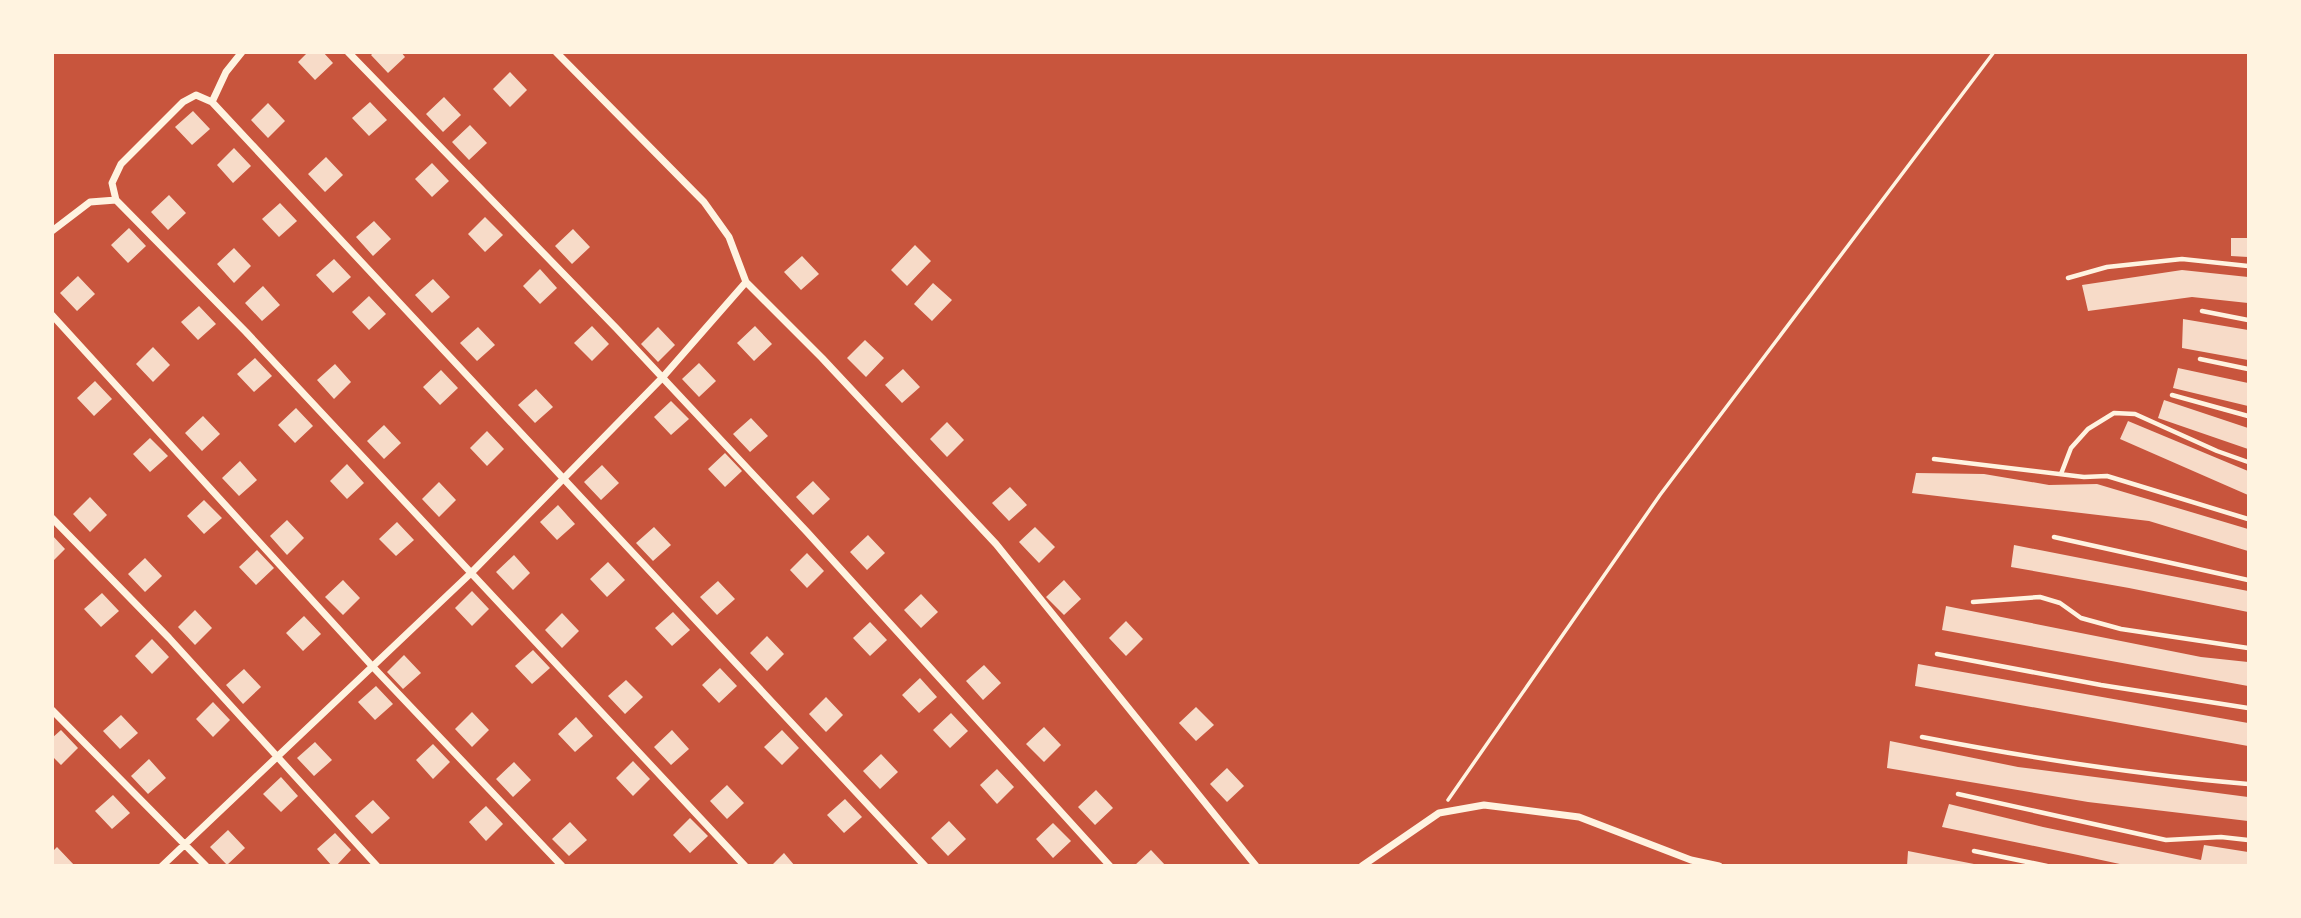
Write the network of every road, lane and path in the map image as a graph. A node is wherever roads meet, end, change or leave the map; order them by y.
1 (242, 52) edge
2 (348, 52) edge
3 (556, 52) edge
4 (1994, 52) edge
5 (212, 102) junction
6 (116, 200) junction
7 (52, 231) edge
8 (2249, 266) edge
9 (2068, 278) dead end
10 (746, 282) junction
11 (2202, 311) dead end
12 (52, 315) edge
13 (2249, 320) edge
14 (2200, 359) dead end
15 (2249, 369) edge
16 (662, 378) junction
17 (2172, 395) dead end
18 (2249, 416) edge
19 (1934, 459) dead end
20 (2249, 462) edge
21 (2061, 474) junction
22 (562, 480) junction
23 (52, 518) edge
24 (2249, 519) edge
25 (2054, 537) dead end
26 (471, 573) junction
27 (2249, 580) edge
28 (1973, 602) dead end
29 (2249, 648) edge
30 (1937, 654) dead end
31 (373, 667) junction
32 (2249, 708) edge
33 (52, 710) edge
34 (1922, 737) dead end
35 (278, 756) junction
36 (2249, 784) edge
37 (1958, 794) dead end
38 (1438, 813) junction
39 (2249, 840) edge
40 (185, 844) junction
41 (1973, 851) dead end
42 (162, 866) edge
43 (206, 866) edge
44 (377, 866) edge
45 (562, 866) edge
46 (745, 866) edge
47 (925, 866) edge
48 (1110, 866) edge
49 (1256, 866) edge
50 (1362, 866) edge
51 (1719, 866) edge
52 (2048, 866) edge

1 - 5 street
2 - 16 street
3 - 10 street
4 - 38 path
5 - 6 street
5 - 22 street
6 - 7 street
6 - 26 street
8 - 9 lane
10 - 16 street
10 - 49 street
11 - 13 lane
12 - 31 street
14 - 15 lane
16 - 22 street
16 - 48 street
17 - 18 lane
19 - 21 lane
20 - 21 lane
21 - 24 lane
22 - 26 street
22 - 47 street
23 - 35 street
25 - 27 lane
26 - 31 street
26 - 46 street
28 - 29 lane
30 - 32 lane
31 - 35 street
31 - 45 street
33 - 40 street
34 - 36 lane
35 - 40 street
35 - 44 street
37 - 39 lane
38 - 50 street
38 - 51 street
40 - 42 street
40 - 43 street
41 - 52 lane

